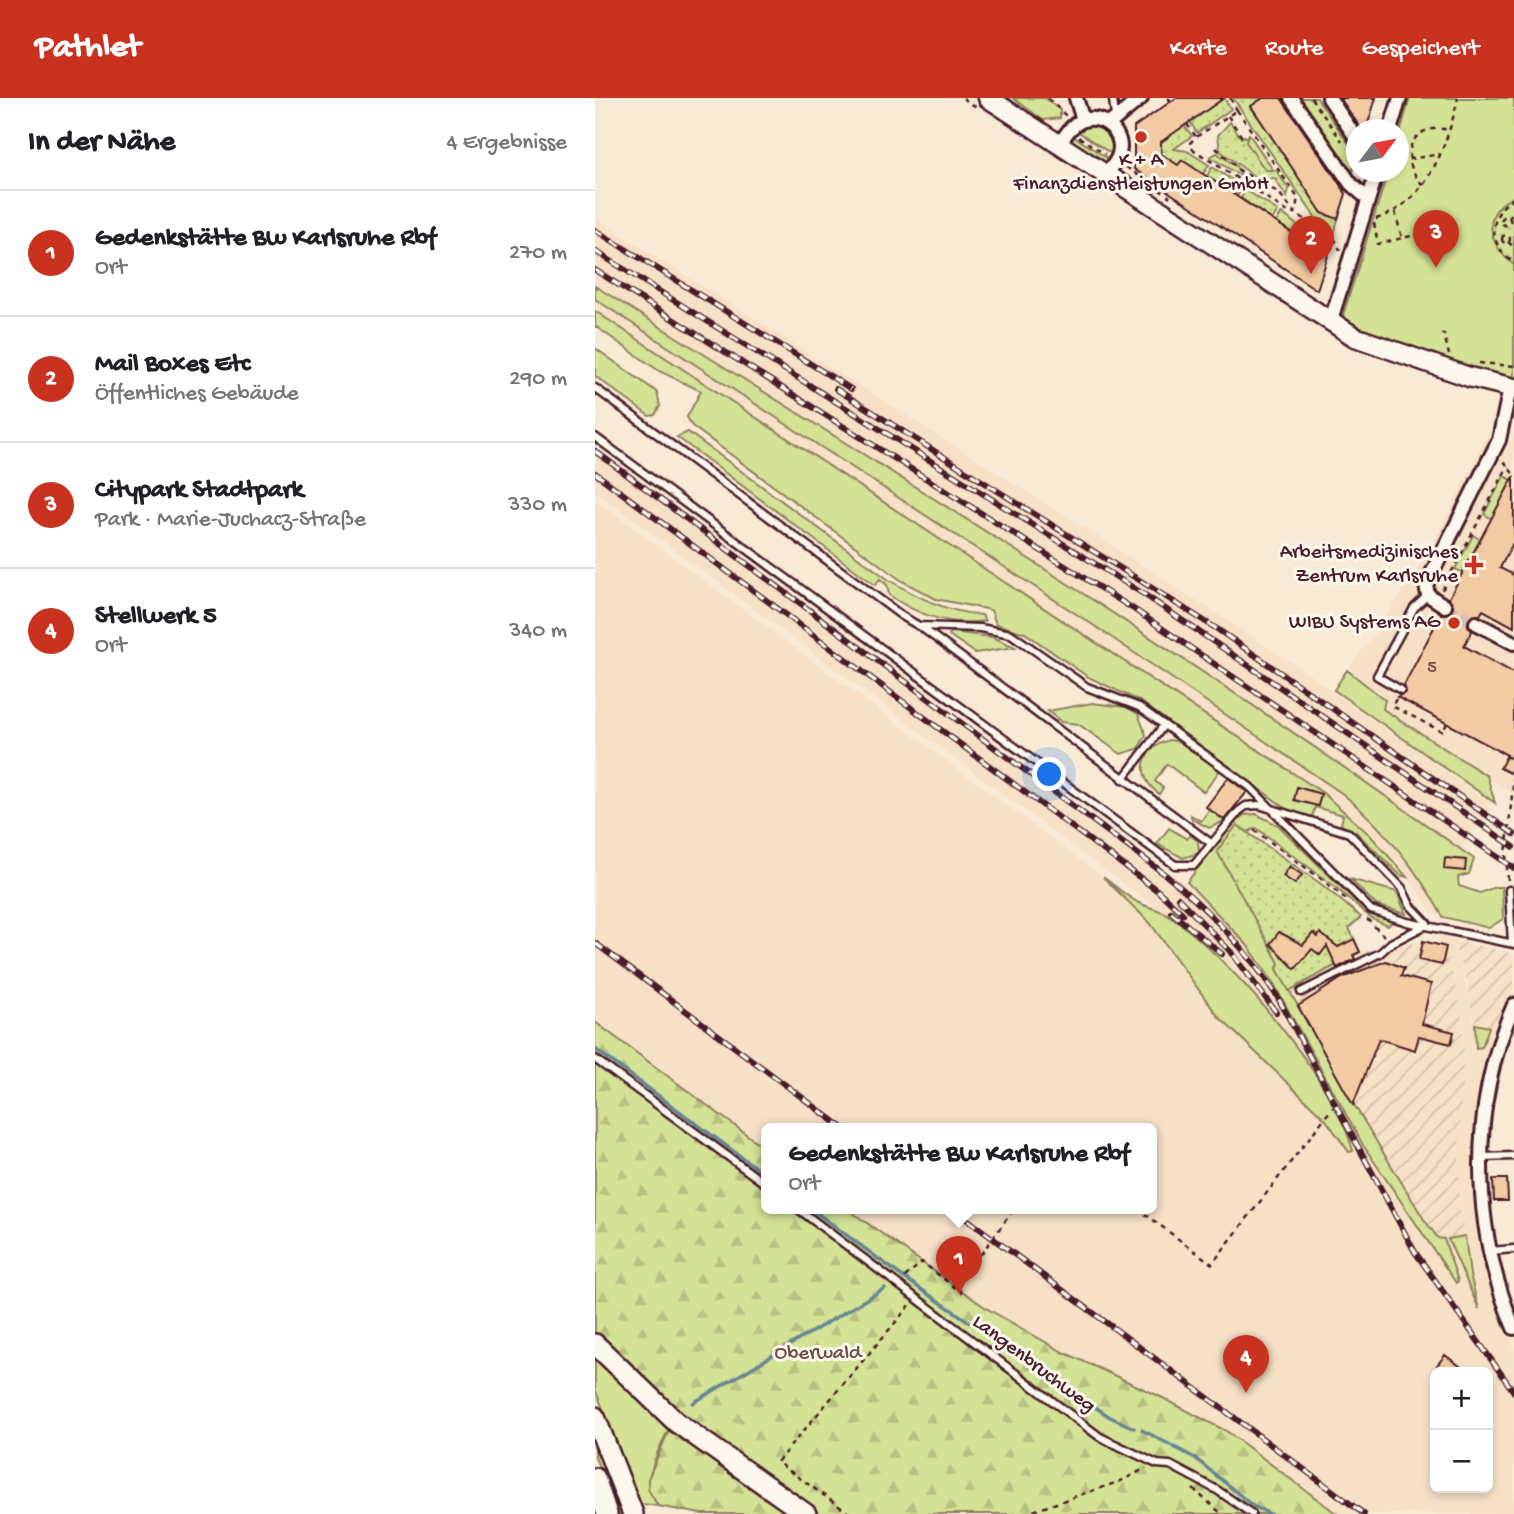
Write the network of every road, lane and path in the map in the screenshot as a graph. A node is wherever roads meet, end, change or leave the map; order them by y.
1 (988, 98) edge
2 (1048, 98) edge
3 (1076, 98) edge
4 (1140, 98) edge
5 (1230, 98) edge
6 (1291, 98) edge
7 (1329, 98) edge
8 (1400, 98) edge
9 (1458, 98) edge
10 (1113, 100) edge
11 (1237, 110) junction
12 (1228, 116) junction
13 (1393, 119) edge
14 (1083, 120) junction
15 (1112, 120) junction
16 (1187, 124) dead end
17 (1346, 124) edge
18 (1449, 131) junction
19 (1196, 137) junction
20 (1242, 137) dead end
21 (1064, 138) junction
22 (1409, 149) edge
23 (1217, 150) dead end
24 (1440, 154) junction
25 (1409, 160) edge
26 (1409, 164) edge
27 (1106, 176) junction
28 (1374, 182) edge
29 (1423, 185) junction
30 (1514, 198) edge
31 (1368, 199) junction
32 (1395, 212) junction
33 (1514, 212) edge
34 (1295, 213) junction
35 (1496, 218) junction
36 (1368, 219) junction
37 (1502, 220) junction
38 (1510, 222) edge
39 (1514, 228) edge
40 (1419, 234) dead end
41 (1514, 236) edge
42 (1333, 238) dead end
43 (1402, 238) junction
44 (1508, 239) junction
45 (1502, 241) junction
46 (1496, 243) junction
47 (1514, 247) edge
48 (1514, 262) edge
49 (1330, 323) junction
50 (595, 388) edge
51 (1512, 388) edge
52 (595, 437) edge
53 (1492, 455) junction
54 (1508, 466) junction
55 (1514, 475) edge
56 (1451, 573) junction
57 (1460, 578) dead end
58 (1437, 601) junction
59 (1476, 622) tunnel mouth
60 (919, 626) junction
61 (1514, 643) edge
62 (1400, 690) joint
63 (1447, 723) dead end
64 (1164, 724) junction
65 (1497, 750) dead end
66 (1514, 761) edge
67 (1514, 775) edge
68 (1123, 779) junction
69 (1272, 810) junction
70 (1254, 830) dead end
71 (1212, 844) junction
72 (1509, 890) joint
73 (1353, 906) dead end
74 (1363, 915) dead end
75 (1428, 924) junction
76 (1391, 943) junction
77 (1513, 943) edge
78 (1301, 992) dead end
79 (1514, 1005) edge
80 (595, 1059) edge
81 (1333, 1107) dead end
82 (1514, 1156) edge
83 (1480, 1157) junction
84 (761, 1181) edge
85 (805, 1214) edge
86 (1010, 1214) edge
87 (1145, 1214) edge
88 (1514, 1248) edge
89 (1490, 1251) junction
90 (908, 1273) dead end
91 (957, 1287) junction
92 (962, 1293) dead end
93 (916, 1299) junction
94 (1514, 1328) edge
95 (595, 1344) edge
96 (595, 1417) edge
97 (1157, 1464) junction
98 (595, 1478) edge
99 (1192, 1488) dead end
100 (607, 1514) edge
101 (633, 1514) edge
102 (806, 1514) edge
103 (849, 1514) edge
104 (1024, 1514) edge
105 (1222, 1514) edge
106 (1252, 1514) edge

1 - 21 main road
2 - 21 path
3 - 14 street
4 - 15 street
5 - 11 path
6 - 31 street
7 - 17 street
8 - 13 street
9 - 18 path
10 - 15 lane
11 - 12 path
11 - 34 path
12 - 19 path
12 - 20 path
14 - 15 street
14 - 21 street
15 - 27 street
16 - 19 path
18 - 22 path
18 - 24 path
19 - 34 path
21 - 27 main road
23 - 34 path
24 - 25 path
24 - 29 path
26 - 29 path
27 - 49 main road
28 - 31 street
29 - 32 path
30 - 35 path
31 - 36 street
32 - 36 path
32 - 43 path
33 - 38 path
34 - 42 path
35 - 37 path
35 - 46 path
36 - 43 path
36 - 49 street
37 - 38 path
37 - 38 path
38 - 39 path
38 - 44 path
40 - 43 path
41 - 44 path
44 - 45 path
44 - 45 path
44 - 47 path
45 - 46 path
46 - 48 path
49 - 51 main road
50 - 60 lane
51 - 53 street
52 - 71 lane
53 - 54 path
53 - 58 street
54 - 55 path
54 - 56 path
56 - 57 path
56 - 58 path
58 - 62 lane
59 - 61 street
60 - 64 lane
60 - 68 lane
62 - 63 path
64 - 68 lane
64 - 69 lane
65 - 66 path
67 - 72 path
68 - 71 lane
69 - 71 lane
69 - 75 lane
69 - 75 lane
70 - 73 path
72 - 77 lane
74 - 76 path
75 - 76 lane
75 - 77 lane
76 - 78 lane
79 - 83 street
80 - 84 lane
81 - 87 path
82 - 83 lane
83 - 89 street
85 - 93 lane, Langenbruchweg
86 - 91 path
88 - 89 lane
89 - 94 street
90 - 91 path
91 - 92 path
93 - 97 lane, Langenbruchweg
93 - 103 path
95 - 102 highway
96 - 101 highway
97 - 104 path
97 - 106 lane, Langenbruchweg
98 - 100 highway
99 - 105 path

